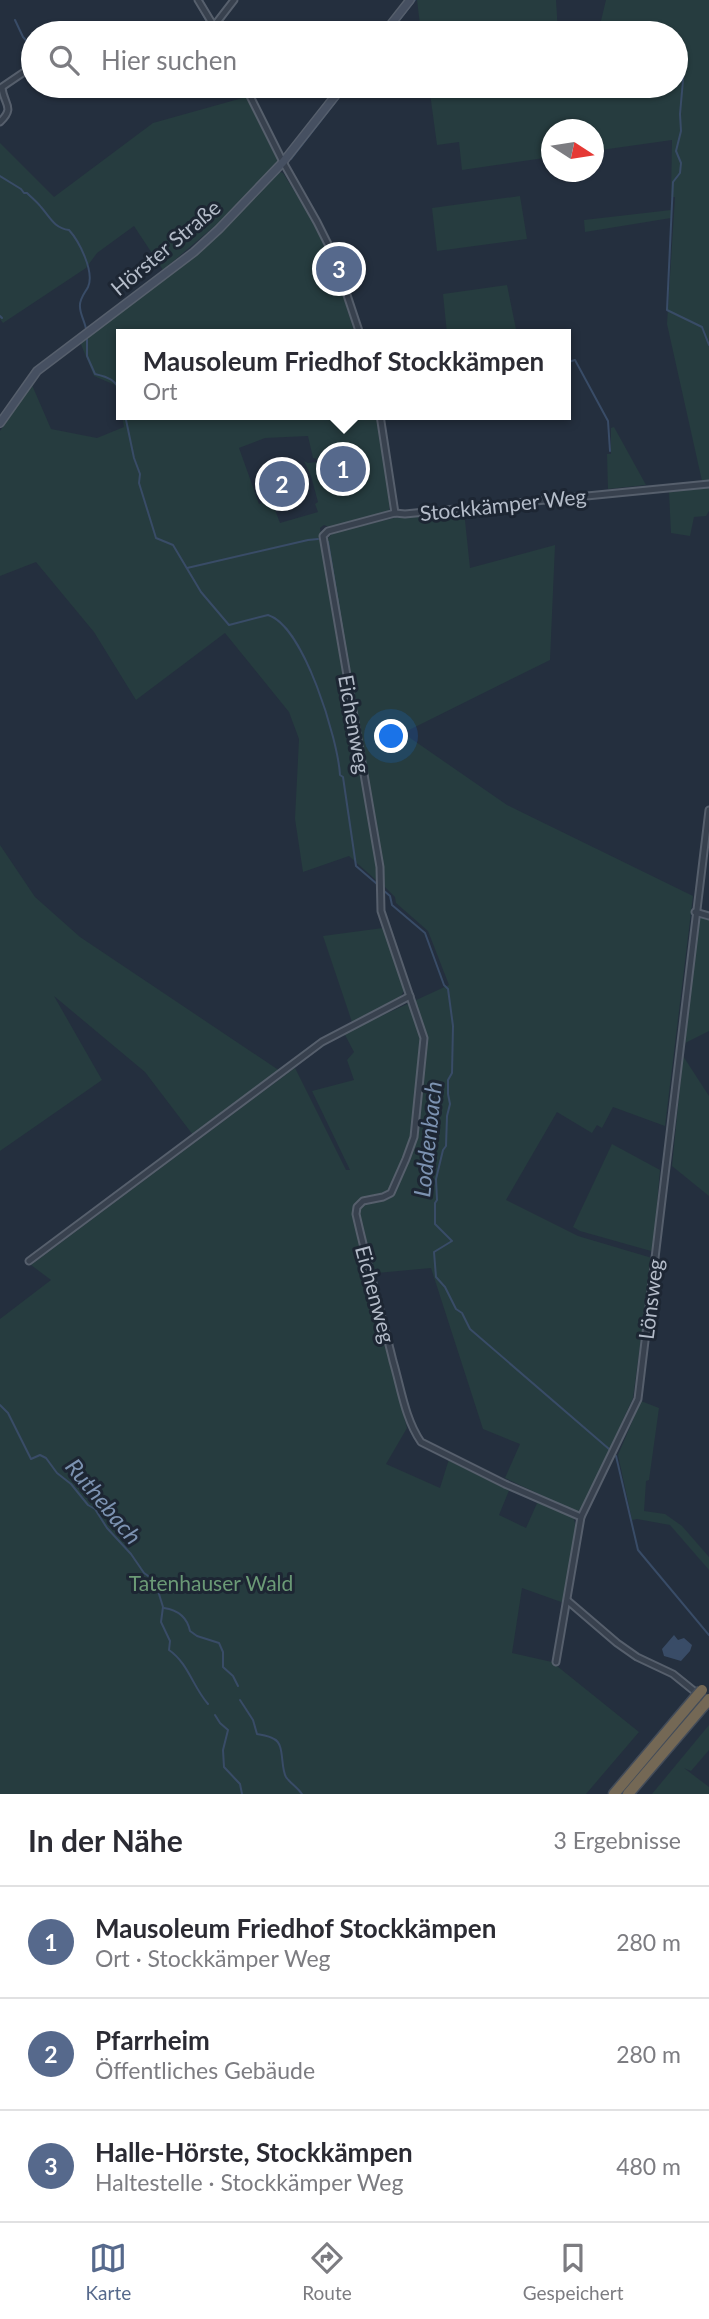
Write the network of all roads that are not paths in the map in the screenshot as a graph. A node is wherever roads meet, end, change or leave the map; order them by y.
1 (198, 0) edge
2 (234, 0) edge
3 (410, 0) edge
4 (211, 21) edge
5 (218, 21) edge
6 (393, 21) edge
7 (21, 74) edge
8 (251, 98) edge
9 (334, 98) edge
10 (0, 122) edge
11 (283, 163) junction
12 (358, 329) edge
13 (381, 420) edge
14 (0, 423) edge
15 (709, 484) edge
16 (395, 513) junction
17 (709, 810) edge
18 (695, 912) junction
19 (709, 916) edge
20 (410, 996) junction
21 (29, 1261) dead end
22 (581, 1517) junction
23 (568, 1601) junction
24 (556, 1662) dead end
25 (705, 1696) edge
26 (614, 1794) edge
27 (628, 1794) edge

1 - 4 street
2 - 5 street
3 - 6 street
7 - 10 street
8 - 11 street
9 - 11 street, Hörster Straße
11 - 12 street
11 - 14 street, Hörster Straße
13 - 16 street, Stockkämper Weg
15 - 16 street, Stockkämper Weg
16 - 20 street, Eichenweg
17 - 18 street, Lönsweg
18 - 19 street
18 - 22 street, Lönsweg
20 - 21 street
20 - 22 street, Eichenweg
22 - 23 street, Lönsweg
23 - 24 street, Lönsweg
23 - 25 street
25 - 26 highway
25 - 27 highway

